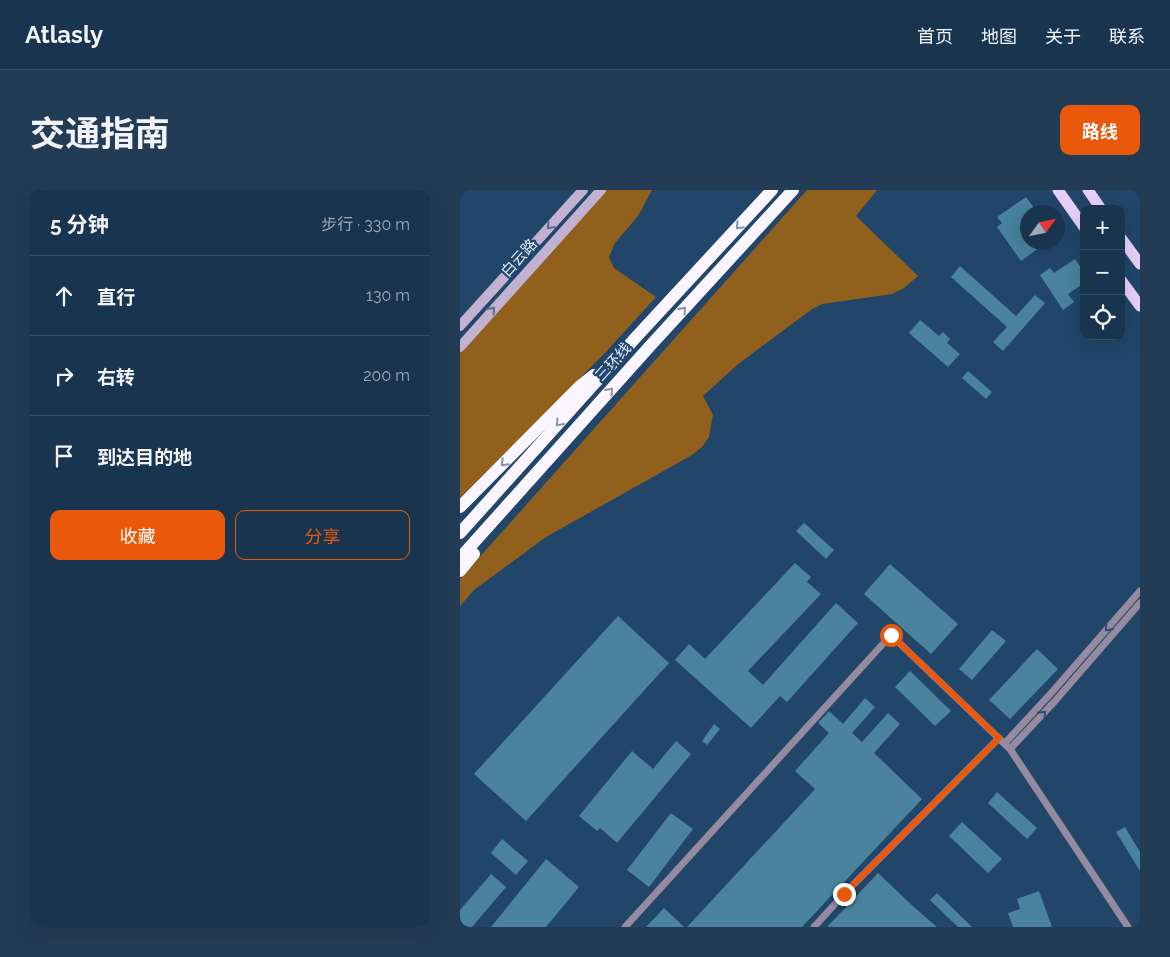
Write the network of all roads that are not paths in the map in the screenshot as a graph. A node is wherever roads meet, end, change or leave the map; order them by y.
1 (583, 190) edge
2 (601, 190) edge
3 (772, 190) edge
4 (793, 190) edge
5 (1058, 190) edge
6 (1088, 190) edge
7 (1098, 205) edge
8 (1080, 221) edge
9 (1125, 243) edge
10 (1140, 264) edge
11 (1125, 285) edge
12 (1140, 306) edge
13 (460, 326) edge
14 (460, 347) edge
15 (616, 359) junction
16 (507, 505) junction
17 (460, 507) edge
18 (460, 533) edge
19 (460, 558) edge
20 (460, 570) edge
21 (1140, 591) edge
22 (1140, 603) edge
23 (1005, 743) junction
24 (625, 927) edge
25 (814, 927) edge
26 (1128, 927) edge

1 -> 13 street, 白云路
14 -> 2 street, 白云路
3 -> 15 highway, 三环线
16 -> 4 highway, 三环线
5 - 8 main road
6 - 7 main road
9 - 10 main road
11 - 12 main road
15 -> 17 highway
15 -> 18 highway, 三环线
16 - 19 highway, 三环线
16 - 20 highway
21 -> 23 street
23 -> 22 street
23 - 24 street
23 - 25 street
23 - 26 street

